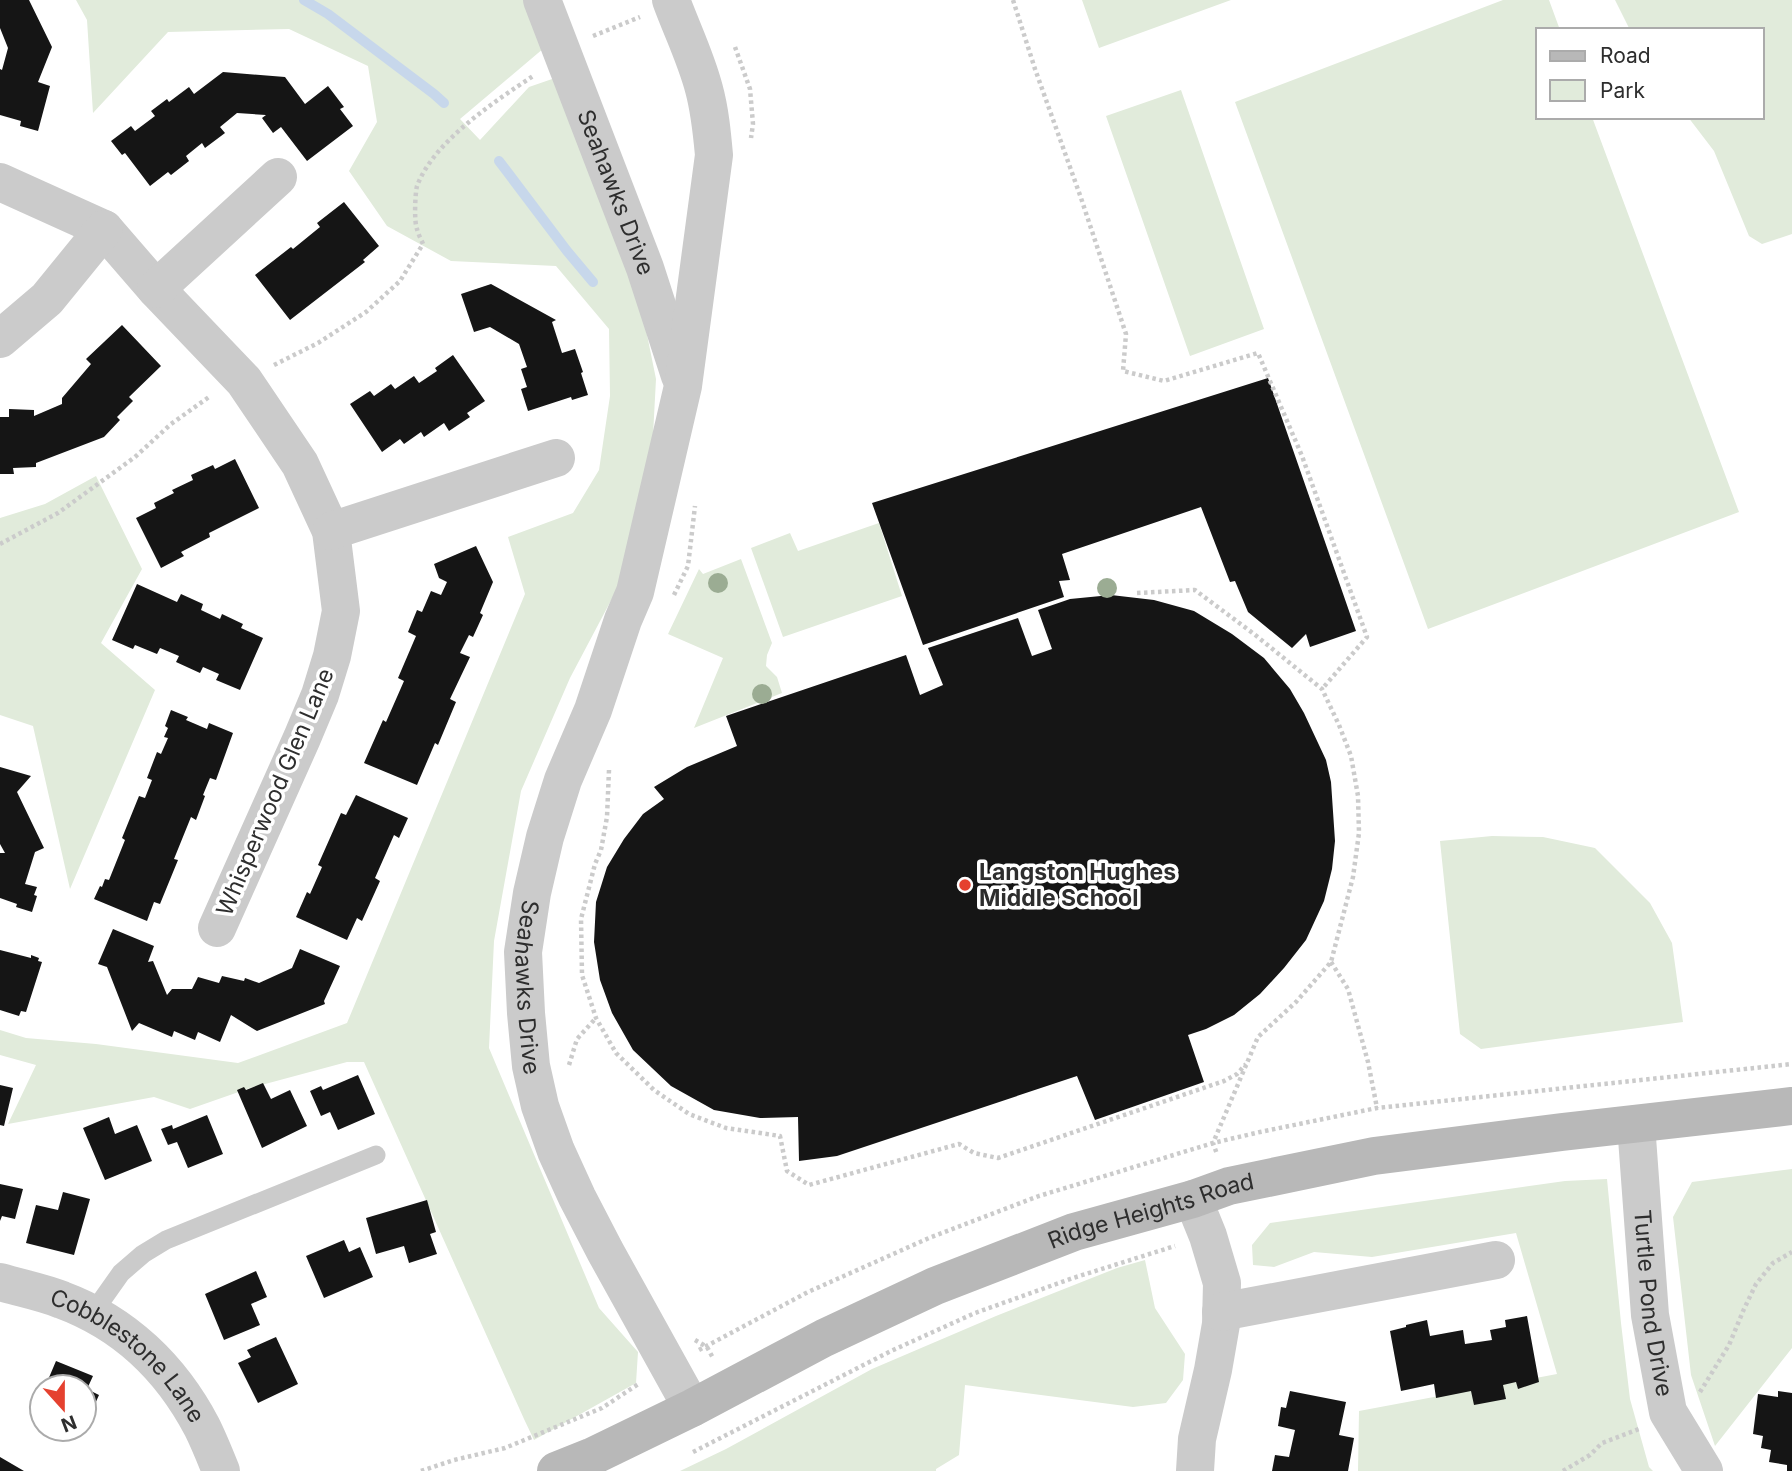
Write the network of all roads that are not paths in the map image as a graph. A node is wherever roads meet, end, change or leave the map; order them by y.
1 (542, 0) edge
2 (659, 7) edge
3 (278, 177) dead end
4 (0, 181) edge
5 (104, 229) junction
6 (156, 289) junction
7 (0, 339) edge
8 (683, 386) junction
9 (556, 458) dead end
10 (331, 531) junction
11 (217, 928) dead end
12 (1792, 1106) edge
13 (1636, 1124) junction
14 (376, 1155) dead end
15 (1193, 1199) junction
16 (1496, 1261) dead end
17 (0, 1282) edge
18 (1222, 1312) junction
19 (92, 1314) junction
20 (692, 1408) junction
21 (594, 1464) edge
22 (221, 1471) edge
23 (556, 1471) edge
24 (1195, 1471) edge
25 (1704, 1471) edge

1 - 8 street, Seahawks Drive
2 - 8 street, Seahawks Drive
3 - 6 street
4 - 5 street, Whisperwood Glen Lane
5 - 6 street, Whisperwood Glen Lane
5 - 7 street
6 - 10 street, Whisperwood Glen Lane
8 - 20 street, Seahawks Drive
9 - 10 street
10 - 11 street, Whisperwood Glen Lane
12 - 13 street, Ridge Heights Road
13 - 15 street, Ridge Heights Road
13 - 25 street, Turtle Pond Drive
14 - 19 lane
15 - 18 street
15 - 20 street, Ridge Heights Road
16 - 18 street
17 - 19 street, Cobblestone Lane
18 - 24 street
19 - 22 street, Cobblestone Lane
20 - 21 street, Ridge Heights Road
21 - 23 street, Ridge Heights Road

